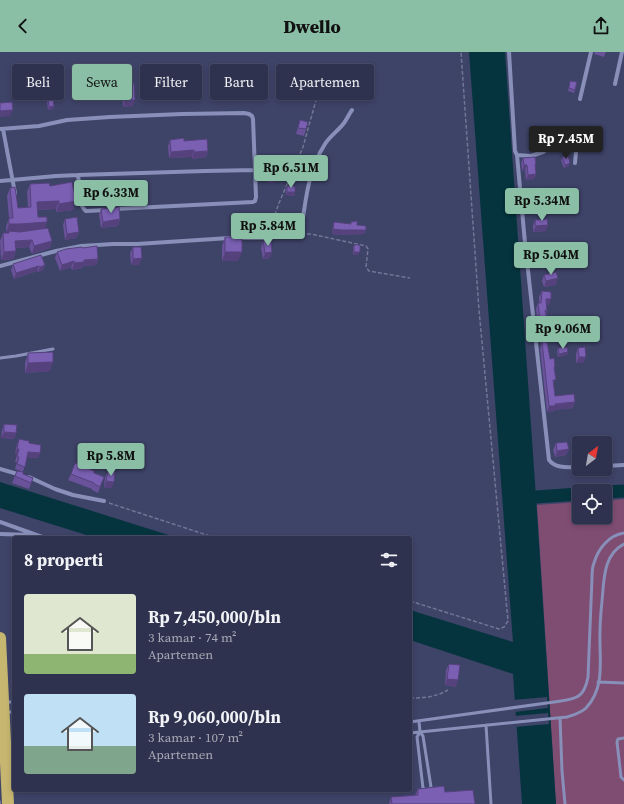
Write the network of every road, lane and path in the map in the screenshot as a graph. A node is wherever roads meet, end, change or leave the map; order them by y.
1 (461, 52) edge
2 (509, 52) edge
3 (591, 52) edge
4 (622, 52) edge
5 (615, 84) dead end
6 (580, 99) dead end
7 (316, 100) edge
8 (352, 110) dead end
9 (2, 129) edge
10 (517, 155) junction
11 (575, 163) dead end
12 (255, 170) junction
13 (78, 175) junction
14 (13, 180) junction
15 (0, 181) edge
16 (15, 195) edge
17 (304, 234) dead end
18 (268, 237) junction
19 (0, 266) edge
20 (410, 278) dead end
21 (53, 349) dead end
22 (0, 358) edge
23 (624, 465) edge
24 (572, 466) edge
25 (612, 466) edge
26 (0, 469) edge
27 (104, 502) joint
28 (0, 522) edge
29 (624, 533) edge
30 (0, 534) edge
31 (37, 535) joint
32 (210, 536) edge
33 (624, 544) edge
34 (412, 602) edge
35 (0, 638) edge
36 (598, 682) junction
37 (624, 683) edge
38 (448, 690) dead end
39 (412, 698) edge
40 (9, 707) edge
41 (560, 718) junction
42 (419, 721) junction
43 (412, 722) edge
44 (486, 725) junction
45 (412, 732) edge
46 (420, 732) junction
47 (624, 738) edge
48 (5, 760) edge
49 (7, 774) edge
50 (624, 780) edge
51 (8, 804) edge
52 (491, 804) edge
53 (565, 804) edge

1 - 34 path
2 - 10 street
3 - 6 street
4 - 5 street
7 - 18 path
8 - 18 street
9 - 12 street
9 - 14 street
10 - 11 street
10 - 24 street
12 - 13 street
12 - 13 street
13 - 14 street
14 - 15 street
14 - 16 street
17 - 20 path
18 - 19 street
21 - 22 lane
23 - 25 street
26 - 27 street
27 - 32 path
28 - 31 street
29 - 42 lane
30 - 31 street
33 - 36 lane
35 - 40 highway
36 - 37 lane
36 - 41 lane
38 - 39 path
40 - 48 highway
41 - 44 lane
41 - 53 lane
42 - 43 lane
42 - 46 lane
44 - 46 lane
44 - 52 lane
45 - 46 lane
46 - 46 lane
47 - 50 lane
48 - 49 highway
49 - 51 highway

